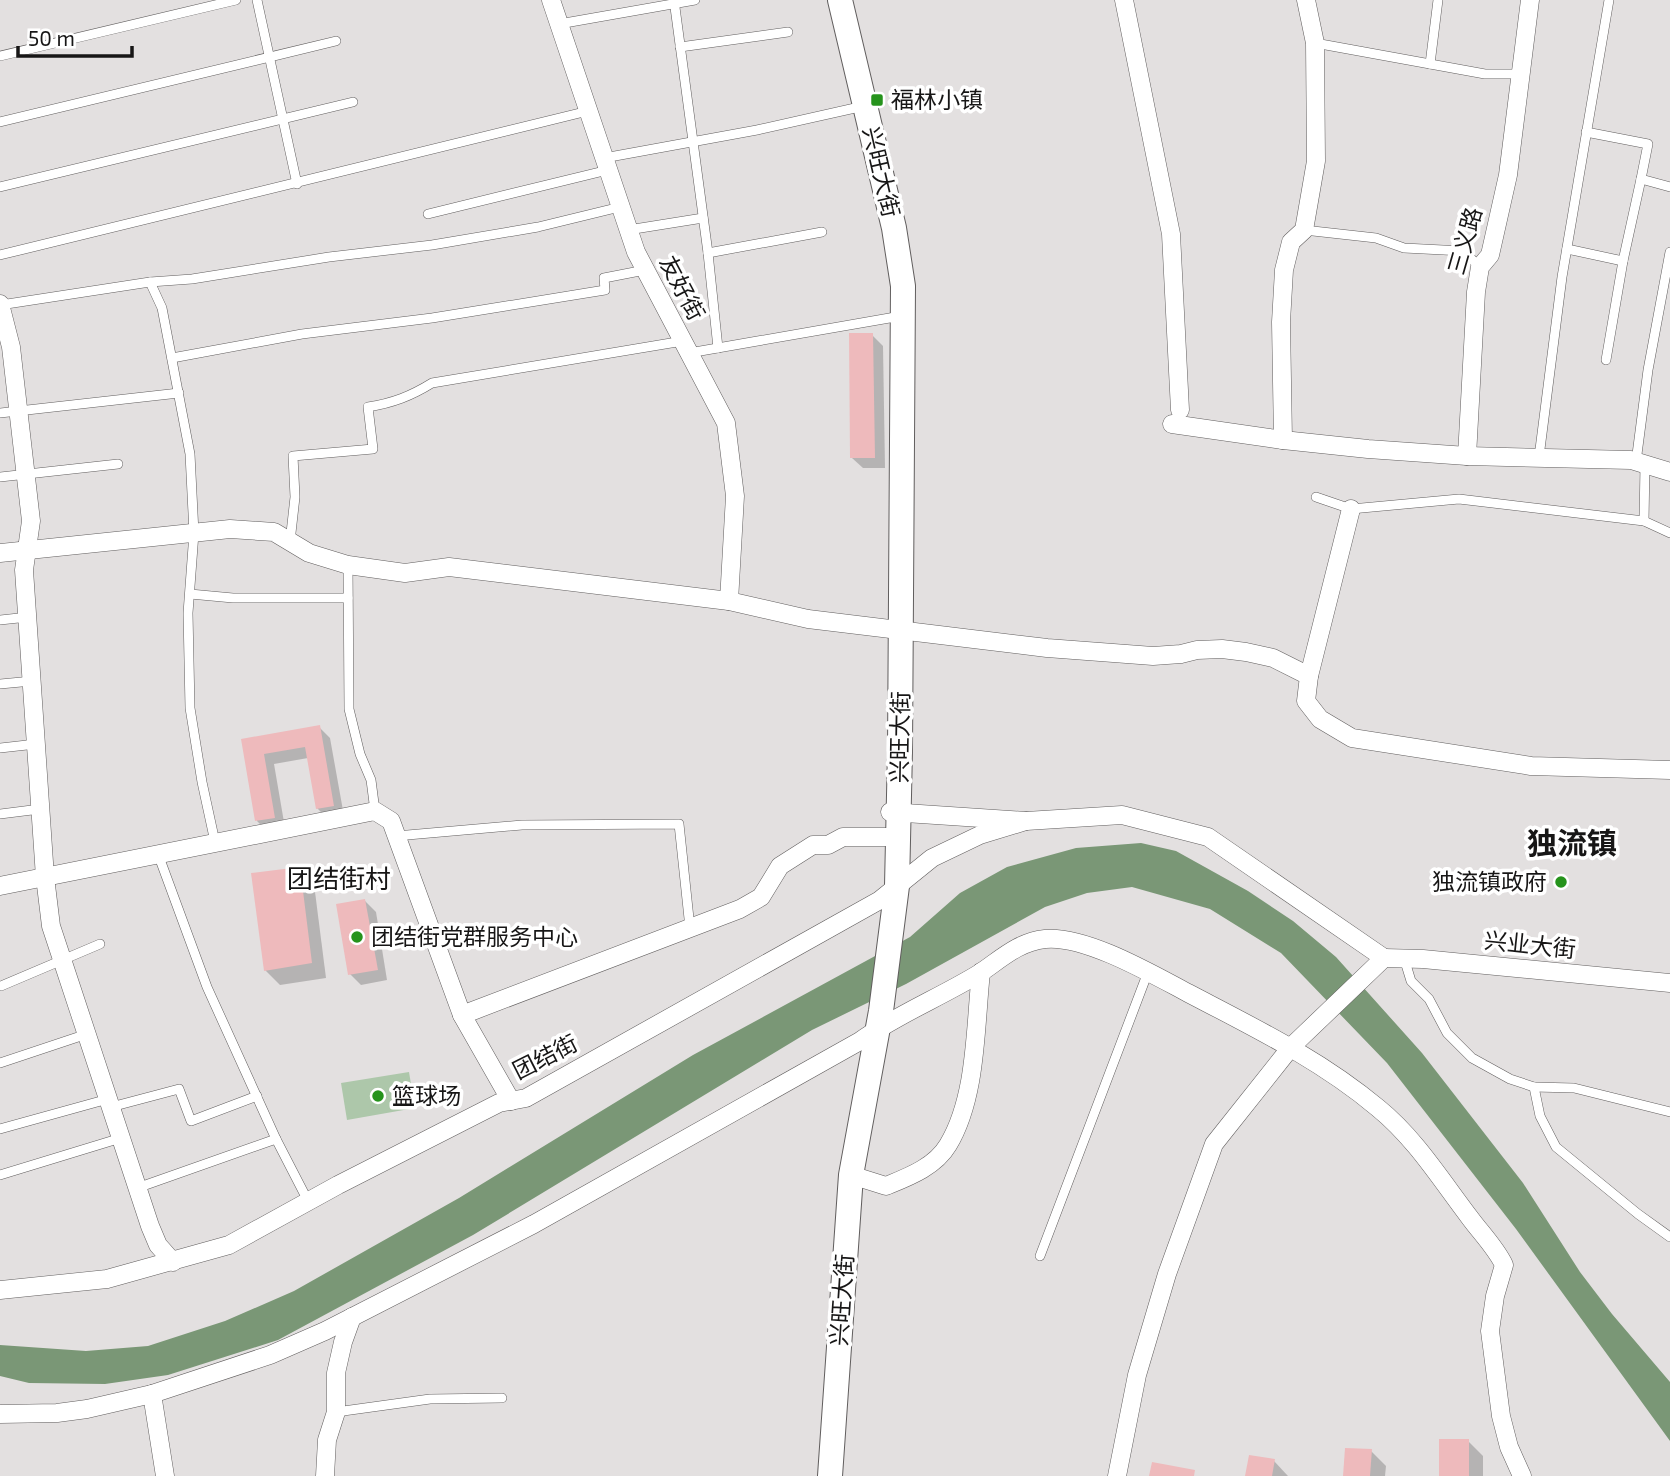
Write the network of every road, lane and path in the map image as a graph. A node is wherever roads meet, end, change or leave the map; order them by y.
1 (236, 0) edge
2 (257, 0) edge
3 (551, 0) edge
4 (695, 0) edge
5 (823, 0) edge
6 (840, 0) edge
7 (1124, 0) edge
8 (1306, 0) edge
9 (1438, 0) edge
10 (1530, 0) edge
11 (1609, 0) edge
12 (674, 2) edge
13 (559, 24) junction
14 (788, 32) dead end
15 (336, 41) dead end
16 (1315, 43) junction
17 (680, 47) junction
18 (0, 56) edge
19 (269, 58) junction
20 (1430, 64) junction
21 (1521, 74) junction
22 (353, 103) dead end
23 (858, 107) junction
24 (588, 111) junction
25 (283, 120) junction
26 (0, 122) edge
27 (1586, 132) junction
28 (693, 142) junction
29 (606, 164) junction
30 (1641, 179) junction
31 (297, 184) junction
32 (0, 187) edge
33 (1670, 187) edge
34 (620, 206) junction
35 (428, 214) dead end
36 (703, 218) junction
37 (628, 230) junction
38 (1304, 230) junction
39 (822, 232) dead end
40 (1567, 249) junction
41 (1670, 252) edge
42 (708, 253) junction
43 (0, 255) edge
44 (1623, 261) junction
45 (1480, 267) junction
46 (645, 270) junction
47 (150, 282) junction
48 (0, 305) edge
49 (896, 316) junction
50 (5, 347) edge
51 (686, 347) junction
52 (718, 348) junction
53 (172, 358) junction
54 (1606, 360) dead end
55 (178, 393) junction
56 (18, 411) junction
57 (0, 413) edge
58 (1283, 440) junction
59 (1467, 456) junction
60 (1539, 457) junction
61 (1641, 463) junction
62 (118, 464) dead end
63 (1670, 472) edge
64 (26, 474) junction
65 (0, 477) edge
66 (1316, 497) dead end
67 (1351, 509) junction
68 (1644, 521) junction
69 (194, 533) junction
70 (1670, 533) edge
71 (290, 542) junction
72 (27, 550) junction
73 (0, 553) edge
74 (348, 565) junction
75 (190, 594) junction
76 (348, 598) junction
77 (729, 601) junction
78 (28, 617) junction
79 (0, 620) edge
80 (895, 629) junction
81 (1309, 676) junction
82 (32, 681) junction
83 (0, 684) edge
84 (36, 744) junction
85 (0, 748) edge
86 (1670, 770) edge
87 (40, 809) junction
88 (375, 811) junction
89 (893, 812) junction
90 (0, 814) edge
91 (1026, 821) junction
92 (396, 836) junction
93 (892, 837) junction
94 (215, 842) junction
95 (158, 854) junction
96 (45, 877) junction
97 (0, 886) edge
98 (887, 901) junction
99 (690, 929) junction
100 (100, 944) dead end
101 (1384, 958) junction
102 (1404, 958) junction
103 (62, 960) junction
104 (981, 972) junction
105 (1148, 972) junction
106 (1670, 983) edge
107 (1, 986) edge
108 (462, 1015) junction
109 (870, 1024) junction
110 (87, 1034) junction
111 (1292, 1047) junction
112 (0, 1063) edge
113 (1534, 1087) junction
114 (257, 1096) junction
115 (511, 1101) junction
116 (110, 1103) junction
117 (1670, 1112) edge
118 (0, 1129) edge
119 (121, 1139) junction
120 (276, 1139) junction
121 (0, 1175) edge
122 (851, 1175) junction
123 (137, 1188) junction
124 (308, 1201) junction
125 (1670, 1237) edge
126 (1040, 1256) dead end
127 (173, 1262) junction
128 (0, 1290) edge
129 (352, 1317) junction
130 (152, 1394) junction
131 (502, 1398) dead end
132 (336, 1412) junction
133 (0, 1414) edge
134 (165, 1476) edge
135 (325, 1476) edge
136 (822, 1476) edge
137 (830, 1476) edge
138 (1117, 1476) edge
139 (1522, 1476) edge

1 - 18 lane
2 - 19 lane
3 - 13 street, 友好街
4 - 12 lane
5 - 23 street, 兴旺大街
6 - 23 street, 兴旺大街
7 - 58 street
8 - 16 street
9 - 20 lane
10 - 21 street, 三义路
11 - 27 lane
12 - 13 lane
12 - 17 lane
13 - 24 street, 友好街
14 - 17 lane
15 - 19 lane
16 - 20 lane
16 - 38 street
17 - 28 lane
19 - 25 lane
19 - 26 lane
20 - 21 lane
21 - 45 street, 三义路
22 - 25 lane
23 - 28 lane
23 - 49 street, 兴旺大街
24 - 29 street, 友好街
24 - 31 lane
25 - 31 lane
25 - 32 lane
27 - 30 lane
27 - 40 lane
28 - 29 lane
28 - 36 lane
29 - 34 street, 友好街
29 - 35 lane
30 - 33 lane
30 - 44 lane
31 - 43 lane
34 - 37 street, 友好街
34 - 47 lane
36 - 37 lane
36 - 42 lane
37 - 46 street, 友好街
38 - 45 lane
38 - 58 street
39 - 42 lane
40 - 44 lane
40 - 60 lane
41 - 61 lane
42 - 52 lane
44 - 54 lane
45 - 59 street, 三义路
46 - 51 street, 友好街
46 - 53 lane
47 - 48 lane
47 - 53 lane
48 - 50 street
49 - 52 lane
49 - 80 street, 兴旺大街
50 - 56 street
51 - 52 lane
51 - 71 lane
51 - 77 street, 友好街
53 - 55 lane
55 - 56 lane
55 - 69 lane
56 - 57 lane
56 - 64 street
58 - 59 street
59 - 60 street
60 - 61 street
61 - 63 street
61 - 68 lane
62 - 64 lane
64 - 65 lane
64 - 72 street
66 - 67 lane
67 - 68 lane
67 - 81 street
68 - 70 lane
69 - 71 street
69 - 72 street
69 - 75 lane
71 - 74 street
72 - 73 street
72 - 78 street
74 - 76 lane
74 - 77 street
75 - 76 lane
75 - 94 lane
76 - 88 lane
77 - 80 street
78 - 79 lane
78 - 82 street
80 - 81 street
80 - 89 street, 兴旺大街
81 - 86 street
82 - 83 lane
82 - 84 street
84 - 85 lane
84 - 87 street
87 - 90 lane
87 - 96 street
88 - 92 street
88 - 94 street
89 - 91 street
89 - 93 street, 兴旺大街
91 - 98 street, 团结街
91 - 101 street
92 - 99 lane
92 - 108 street
93 - 98 street, 兴旺大街
93 - 99 street
94 - 95 street
95 - 96 street
95 - 114 lane
96 - 97 street
96 - 103 street
98 - 109 street, 兴旺大街
98 - 115 street, 团结街
99 - 108 street
100 - 103 lane
101 - 102 street, 兴业大街
101 - 111 street
102 - 106 street, 兴业大街
102 - 113 lane
103 - 107 lane
103 - 110 street
104 - 105 street
104 - 109 street
104 - 122 street
105 - 111 street
105 - 126 lane
108 - 115 street
109 - 122 street, 兴旺大街
109 - 129 street
109 - 136 street, 兴旺大街
110 - 112 lane
110 - 116 street
111 - 138 street
111 - 139 street
113 - 117 lane
113 - 125 lane
114 - 116 lane
114 - 120 lane
115 - 124 street, 团结街
116 - 118 lane
116 - 119 street
119 - 121 lane
119 - 123 street
120 - 123 lane
120 - 124 lane
122 - 137 street, 兴旺大街
123 - 127 street
124 - 127 street, 团结街
127 - 128 street, 团结街
129 - 130 street
129 - 132 street
130 - 133 street
130 - 134 street
131 - 132 lane
132 - 135 street

